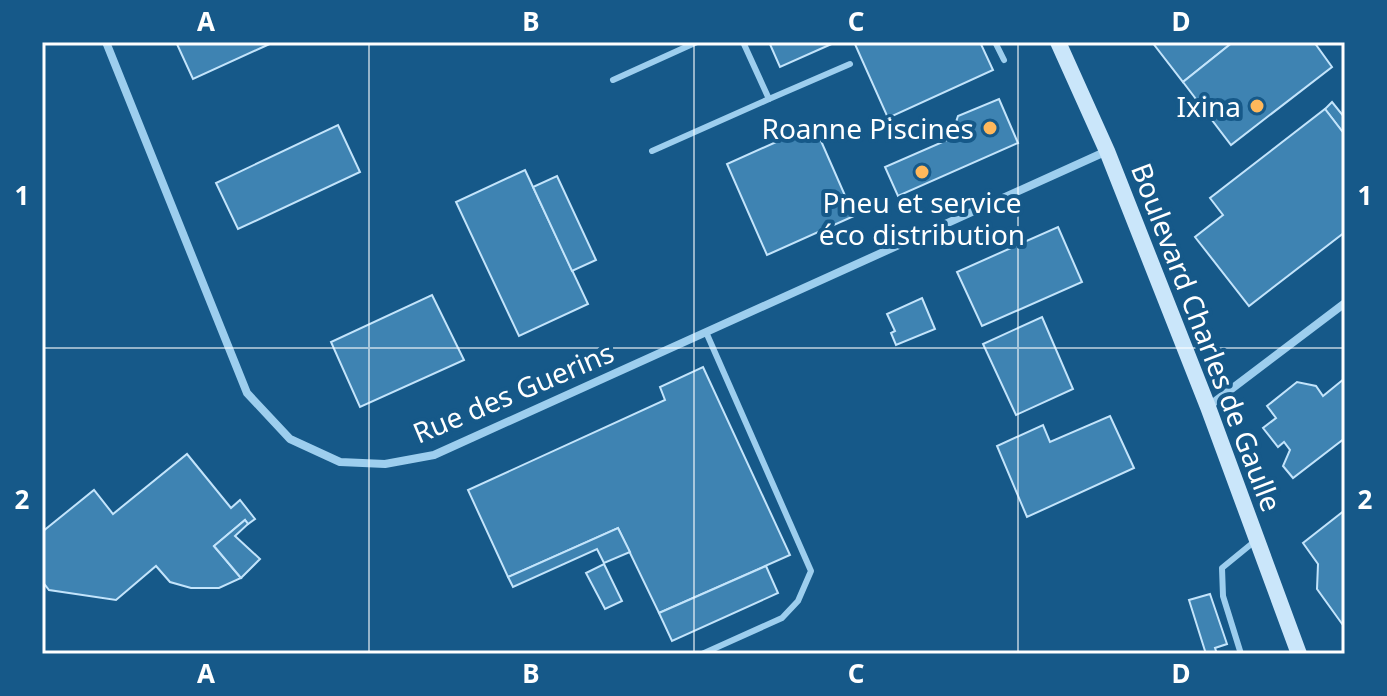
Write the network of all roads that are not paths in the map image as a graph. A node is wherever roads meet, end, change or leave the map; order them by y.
1 (106, 42) edge
2 (697, 42) edge
3 (743, 42) edge
4 (995, 42) edge
5 (1058, 42) edge
6 (1004, 60) dead end
7 (850, 64) dead end
8 (613, 80) dead end
9 (769, 99) junction
10 (652, 151) dead end
11 (1107, 151) junction
12 (1345, 303) edge
13 (706, 332) junction
14 (1208, 407) junction
15 (1258, 539) junction
16 (702, 654) edge
17 (1241, 654) edge
18 (1299, 654) edge

1 - 13 street, Rue des Guerins
2 - 8 lane
3 - 9 lane
4 - 6 lane
5 - 11 street, Boulevard Charles de Gaulle
7 - 9 lane
9 - 10 lane
11 - 13 street, Rue des Guerins
11 - 14 street, Boulevard Charles de Gaulle
12 - 14 street
13 - 16 lane
14 - 15 street, Boulevard Charles de Gaulle
15 - 17 lane
15 - 18 street, Boulevard Charles de Gaulle

